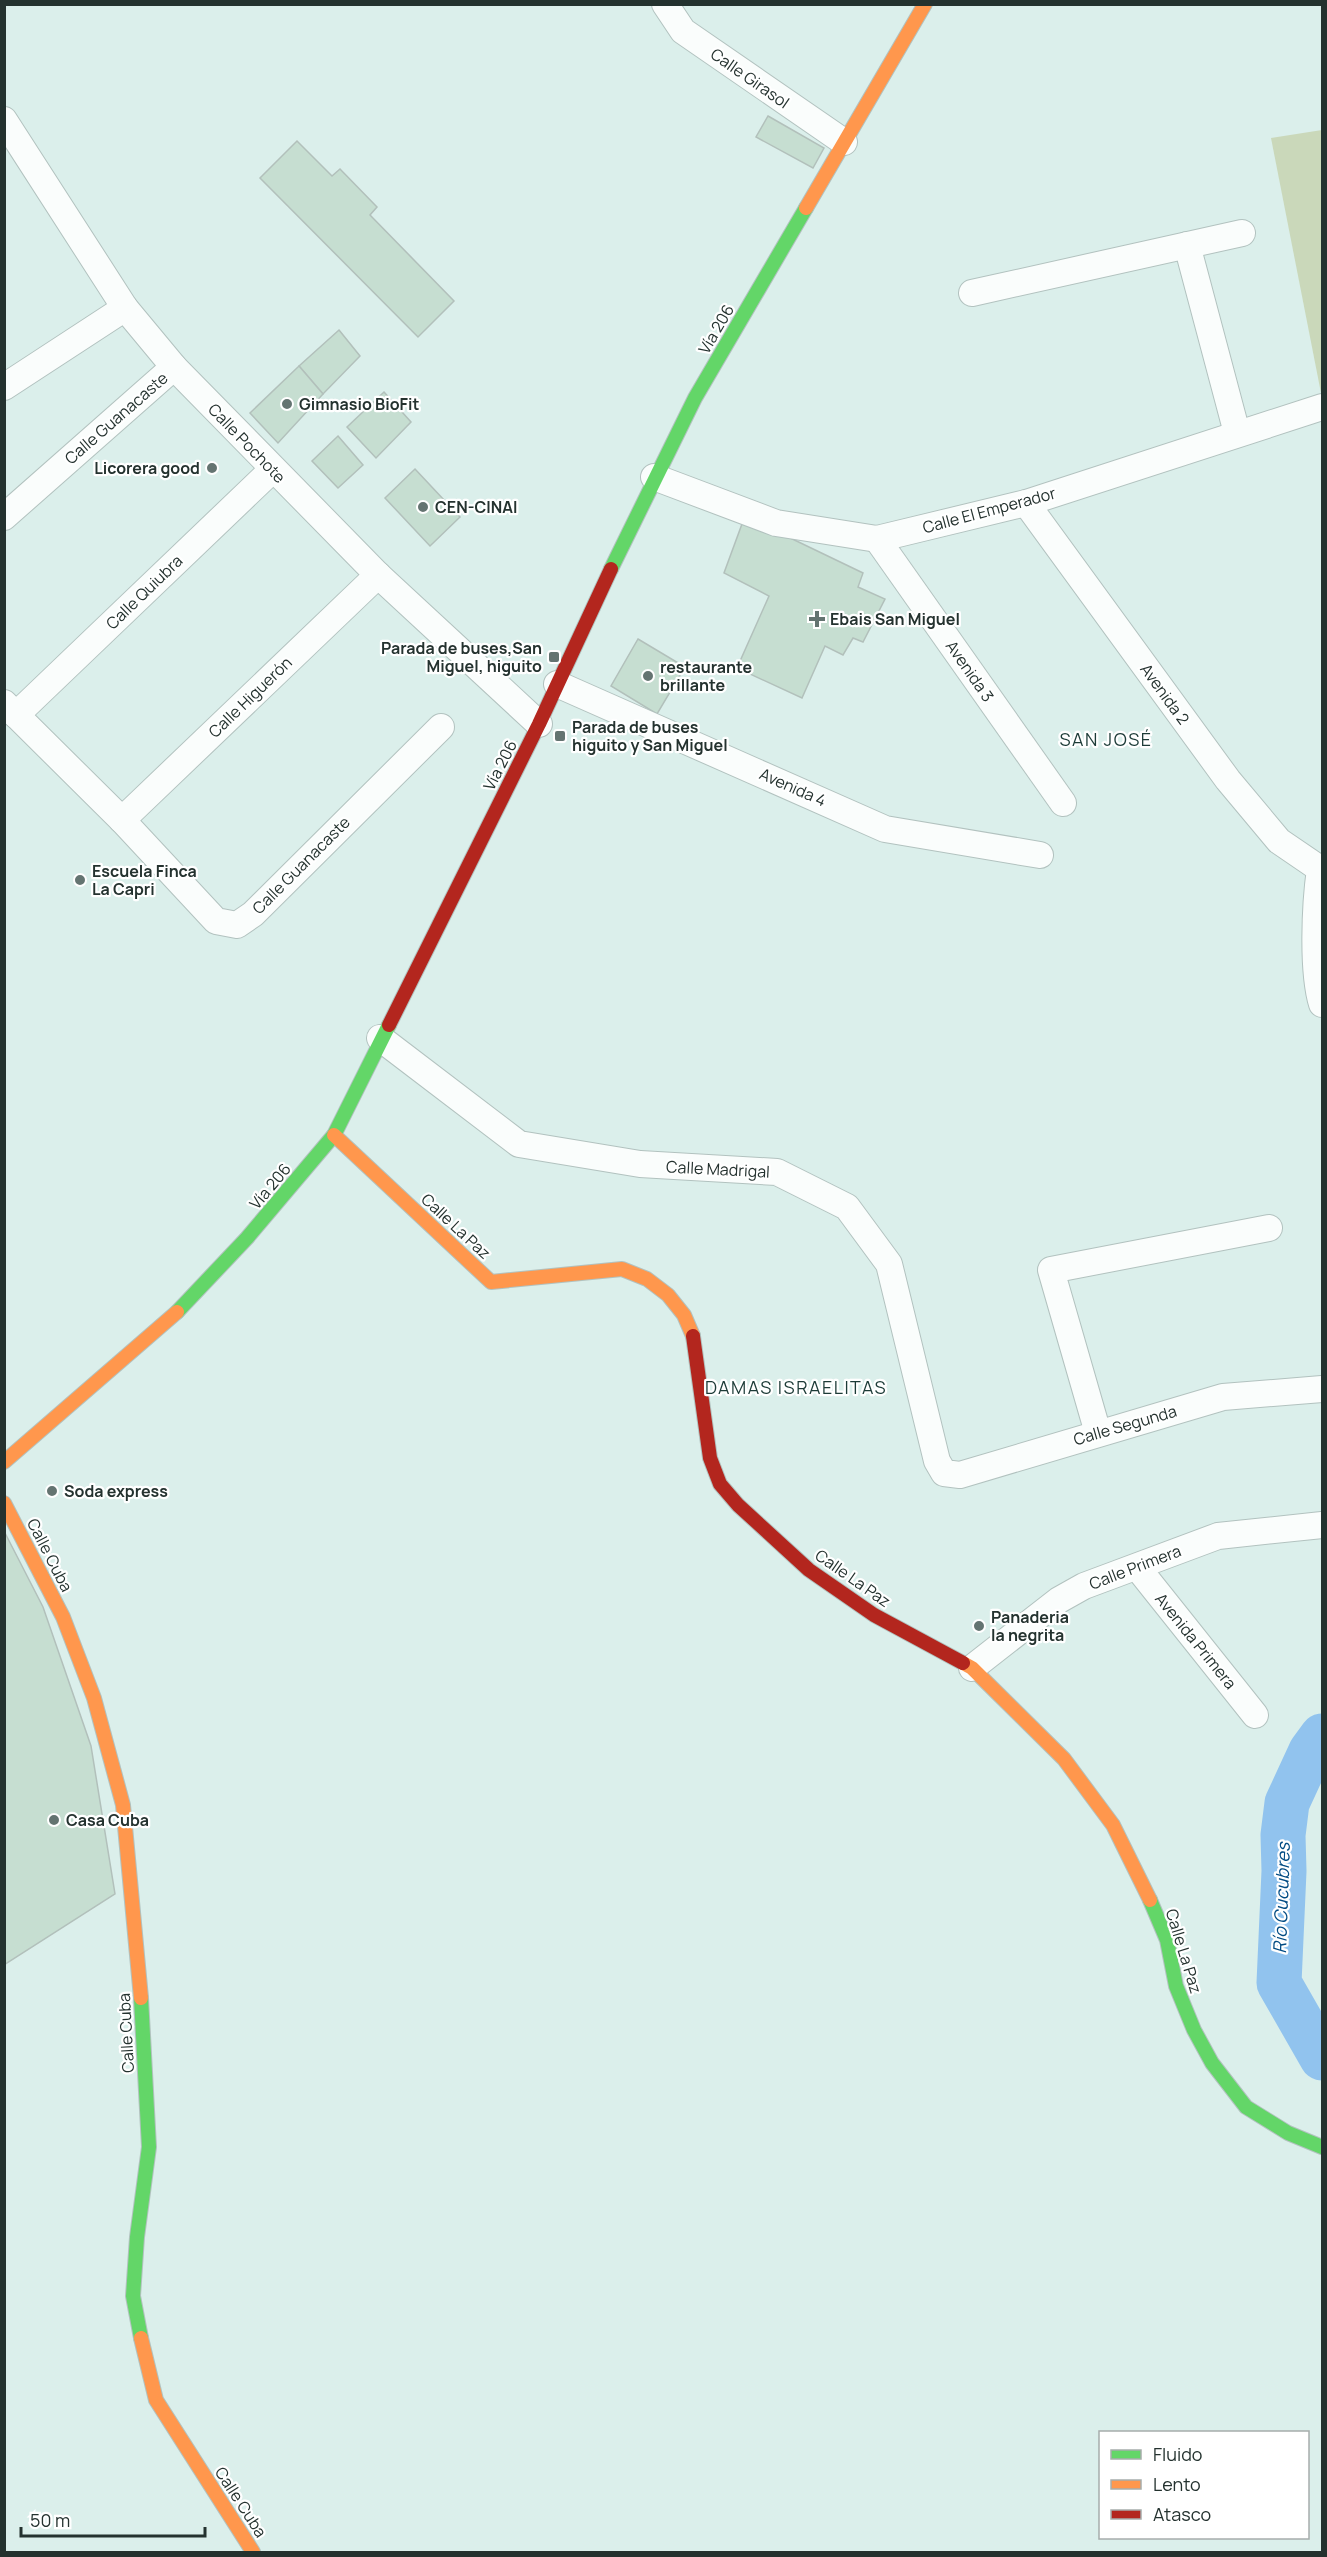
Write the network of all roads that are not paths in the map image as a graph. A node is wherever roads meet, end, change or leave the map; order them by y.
1 (665, 4) edge
2 (925, 4) edge
3 (4, 120) edge
4 (844, 142) junction
5 (1242, 233) dead end
6 (1187, 245) junction
7 (972, 293) dead end
8 (125, 309) junction
9 (174, 368) junction
10 (4, 387) edge
11 (1323, 407) edge
12 (1237, 433) junction
13 (272, 470) junction
14 (654, 477) junction
15 (1026, 503) junction
16 (4, 517) edge
17 (877, 539) junction
18 (378, 575) junction
19 (556, 684) junction
20 (10, 709) edge
21 (539, 724) junction
22 (441, 727) dead end
23 (1063, 803) dead end
24 (122, 820) junction
25 (1040, 855) dead end
26 (1321, 869) edge
27 (1323, 1004) edge
28 (380, 1038) junction
29 (334, 1135) junction
30 (1269, 1228) dead end
31 (1323, 1389) edge
32 (1098, 1433) junction
33 (937, 1461) joint
34 (4, 1462) edge
35 (4, 1503) edge
36 (1323, 1525) edge
37 (1137, 1567) junction
38 (972, 1668) junction
39 (1254, 1715) dead end
40 (1323, 2147) edge
41 (253, 2553) edge

1 - 4 street, Calle Girasol
2 - 4 street, Vía 206
3 - 8 street, Calle Pochote
4 - 14 street, Vía 206
5 - 6 street
6 - 7 street
6 - 12 street
8 - 9 street, Calle Pochote
8 - 10 street
9 - 13 street, Calle Pochote
9 - 16 street, Calle Guanacaste
11 - 12 street, Calle El Emperador
12 - 15 street, Calle El Emperador
13 - 18 street, Calle Pochote
13 - 20 street, Calle Quiubra
14 - 17 street, Calle El Emperador
14 - 19 street, Vía 206
15 - 17 street, Calle El Emperador
15 - 26 street, Avenida 2
17 - 23 street, Avenida 3
18 - 21 street, Calle Pochote
18 - 24 street, Calle Higuerón
19 - 21 street, Vía 206
19 - 25 street, Avenida 4
20 - 24 street, Calle Guanacaste
21 - 28 street, Vía 206
22 - 24 street, Calle Guanacaste
26 - 27 street
28 - 29 street, Vía 206
28 - 33 street, Calle Madrigal
29 - 34 street, Vía 206
29 - 38 street, Calle La Paz
30 - 32 street
31 - 32 street, Calle Segunda
32 - 33 street, Calle Segunda
35 - 41 street, Calle Cuba
36 - 37 street, Calle Primera
37 - 38 street, Calle Primera
37 - 39 street, Avenida Primera
38 - 40 street, Calle La Paz

